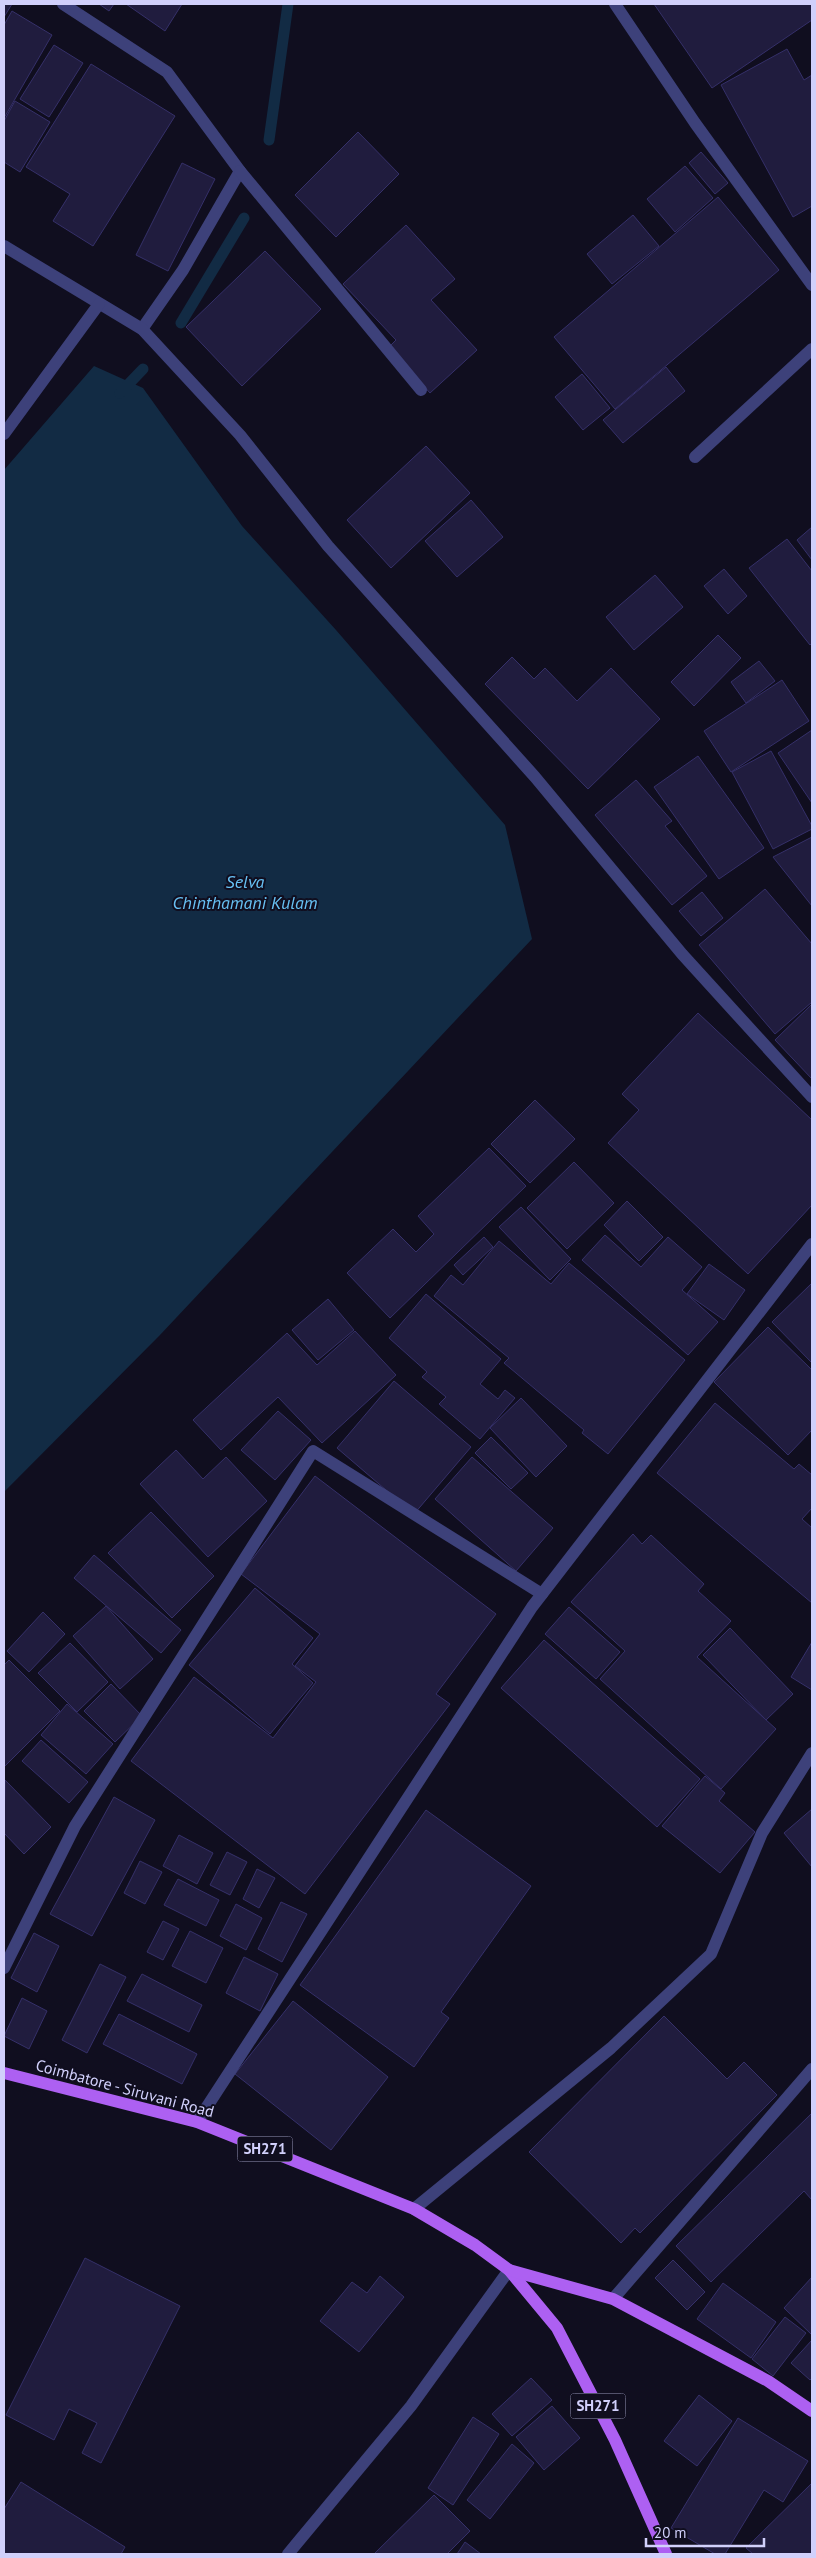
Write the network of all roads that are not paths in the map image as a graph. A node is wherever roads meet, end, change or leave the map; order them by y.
1 (63, 4) edge
2 (615, 4) edge
3 (240, 171) junction
4 (4, 246) edge
5 (812, 285) edge
6 (99, 304) junction
7 (142, 329) junction
8 (812, 349) edge
9 (421, 390) dead end
10 (4, 434) edge
11 (696, 457) dead end
12 (812, 1097) edge
13 (812, 1244) edge
14 (542, 1594) junction
15 (812, 1753) edge
16 (4, 1968) edge
17 (812, 2069) edge
18 (4, 2073) edge
19 (197, 2122) junction
20 (414, 2209) junction
21 (509, 2270) junction
22 (613, 2300) junction
23 (812, 2411) edge
24 (288, 2554) edge
25 (666, 2554) edge

1 - 3 street
2 - 5 street
3 - 7 street
3 - 9 street
4 - 6 street
6 - 7 street
6 - 10 street
7 - 12 street
8 - 11 street
13 - 14 street
14 - 16 street
14 - 19 street
15 - 20 street
17 - 22 street
18 - 19 main road, Coimbatore - Siruvani Road / SH271
19 - 20 main road, Coimbatore - Siruvani Road / SH271
20 - 21 main road, Coimbatore - Siruvani Road / SH271
21 - 22 main road
21 - 24 street
21 - 25 main road, Coimbatore - Siruvani Road / SH271
22 - 23 main road

